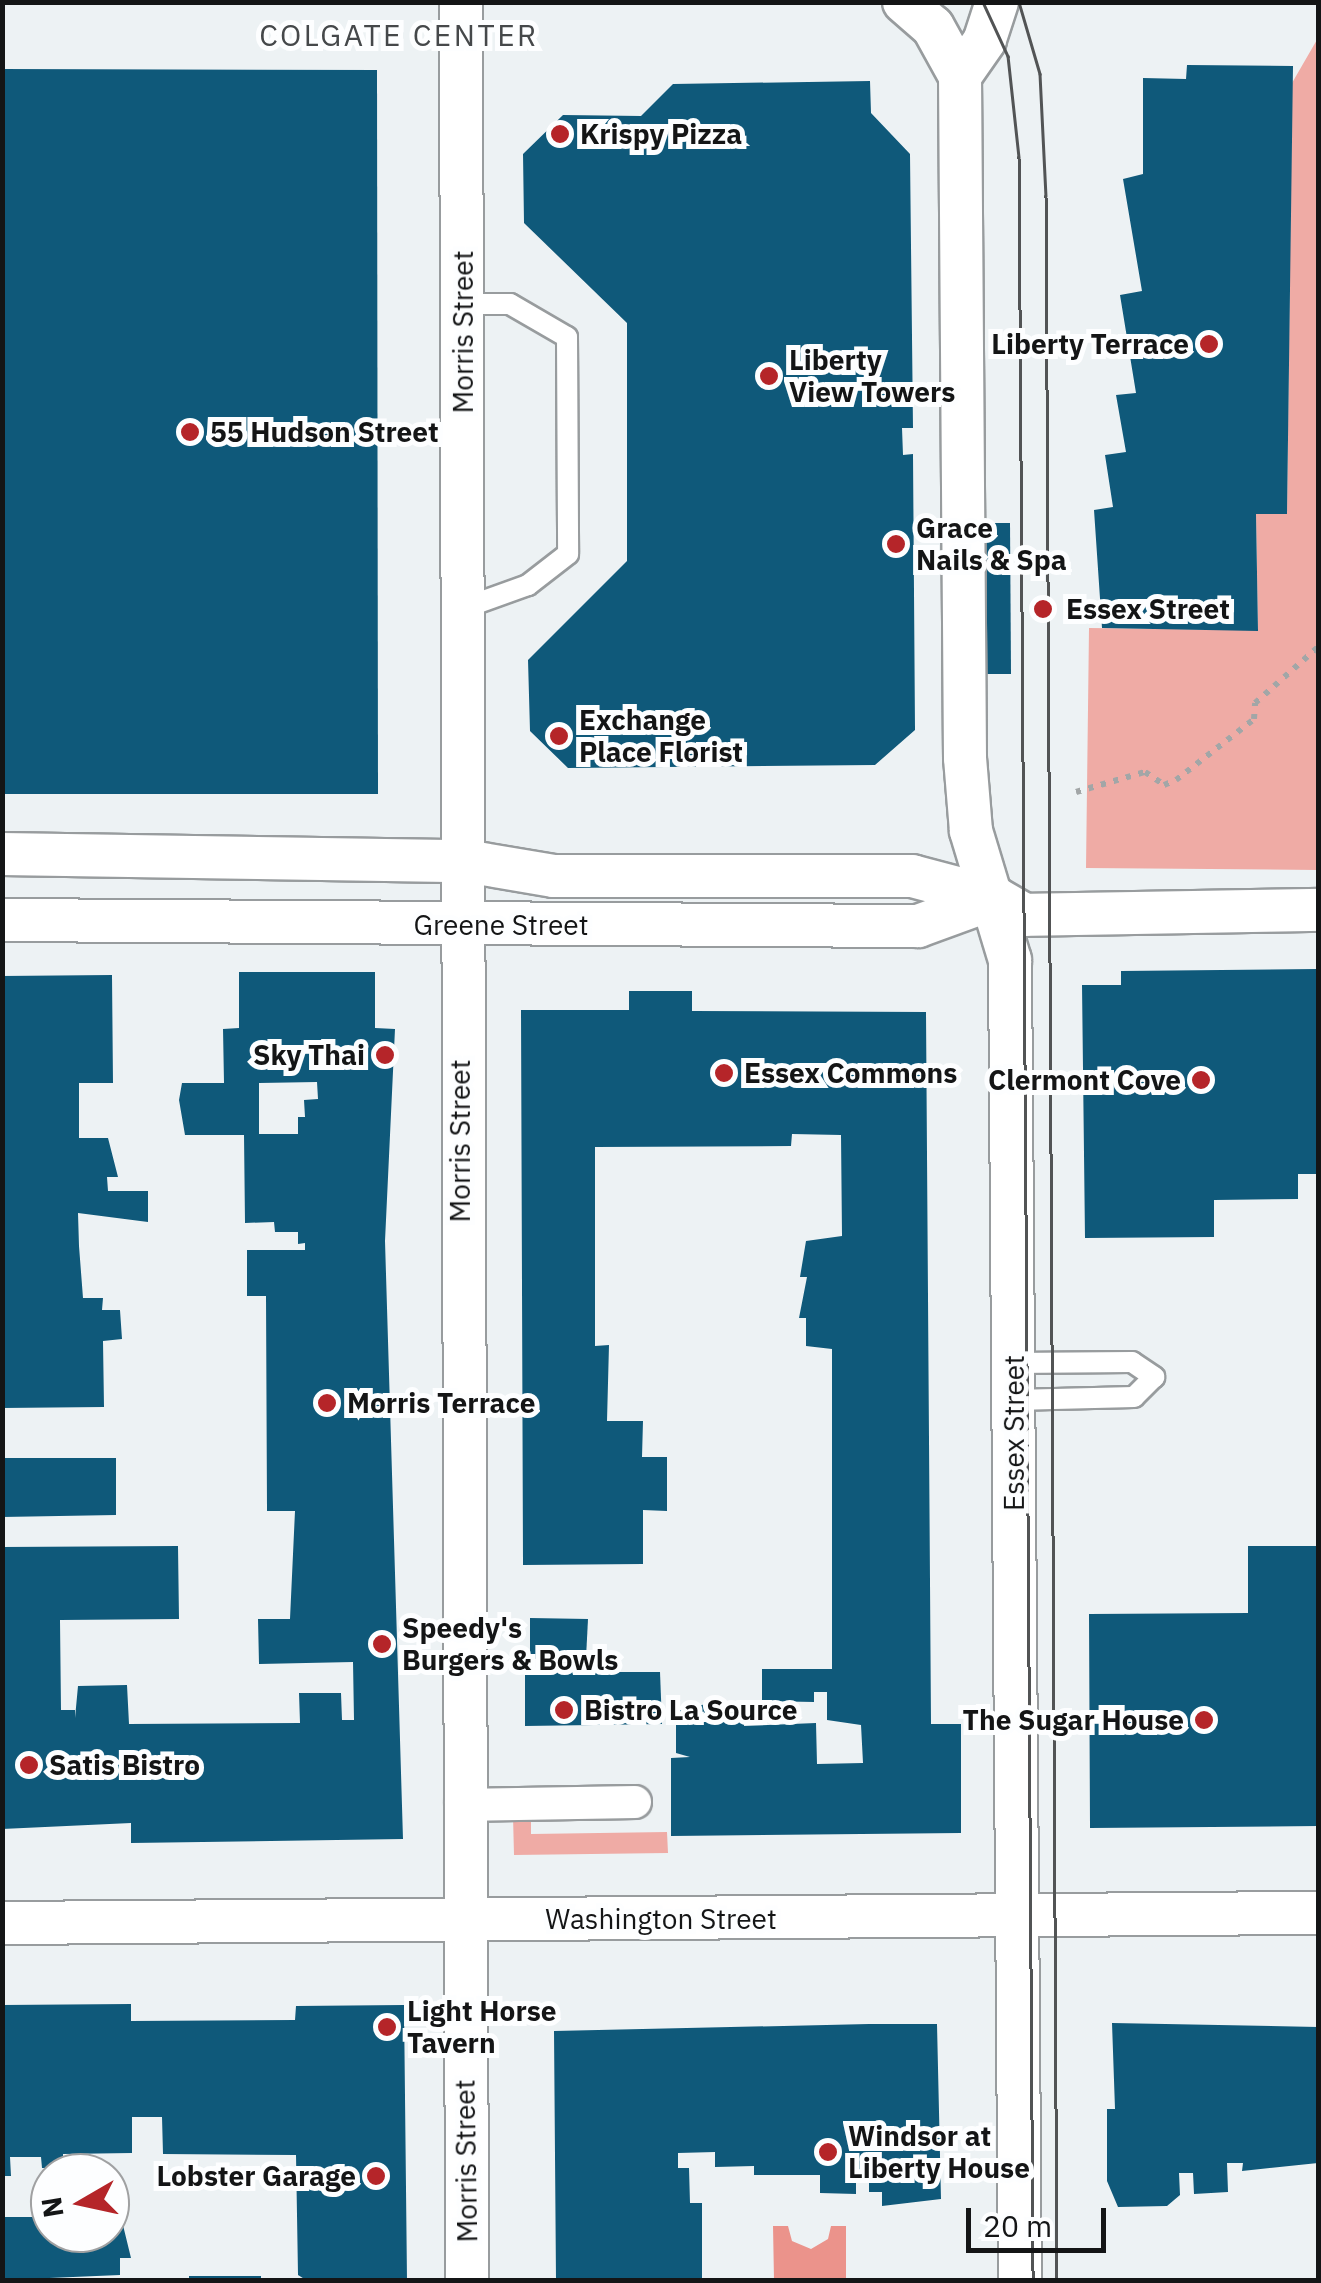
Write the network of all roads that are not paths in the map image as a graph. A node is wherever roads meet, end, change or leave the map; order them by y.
1 (461, 2) edge
2 (904, 2) edge
3 (998, 2) edge
4 (960, 76) junction
5 (462, 304) junction
6 (464, 608) junction
7 (2, 854) edge
8 (465, 861) junction
9 (995, 898) junction
10 (1318, 910) edge
11 (2, 920) edge
12 (466, 925) junction
13 (1014, 1382) junction
14 (635, 1802) dead end
15 (461, 1805) junction
16 (1318, 1913) edge
17 (1017, 1916) junction
18 (463, 1920) junction
19 (2, 1923) edge
20 (467, 2280) edge
21 (1020, 2280) edge

1 - 5 street, Morris Street
2 - 4 street
3 - 4 street
4 - 9 street, Essex Street
5 - 6 street, Morris Street
5 - 6 lane
6 - 8 street, Morris Street
7 - 8 street, Greene Street
8 - 9 street, Greene Street
8 - 12 street, Morris Street
9 - 10 street, Greene Street
9 - 12 street, Greene Street
9 - 13 street, Essex Street
11 - 12 street, Greene Street
12 - 15 street, Morris Street
13 - 13 lane
13 - 17 street, Essex Street
14 - 15 street
15 - 18 street, Morris Street
16 - 17 street, Washington Street
17 - 18 street, Washington Street
17 - 21 street, Essex Street
18 - 19 street, Washington Street
18 - 20 street, Morris Street

